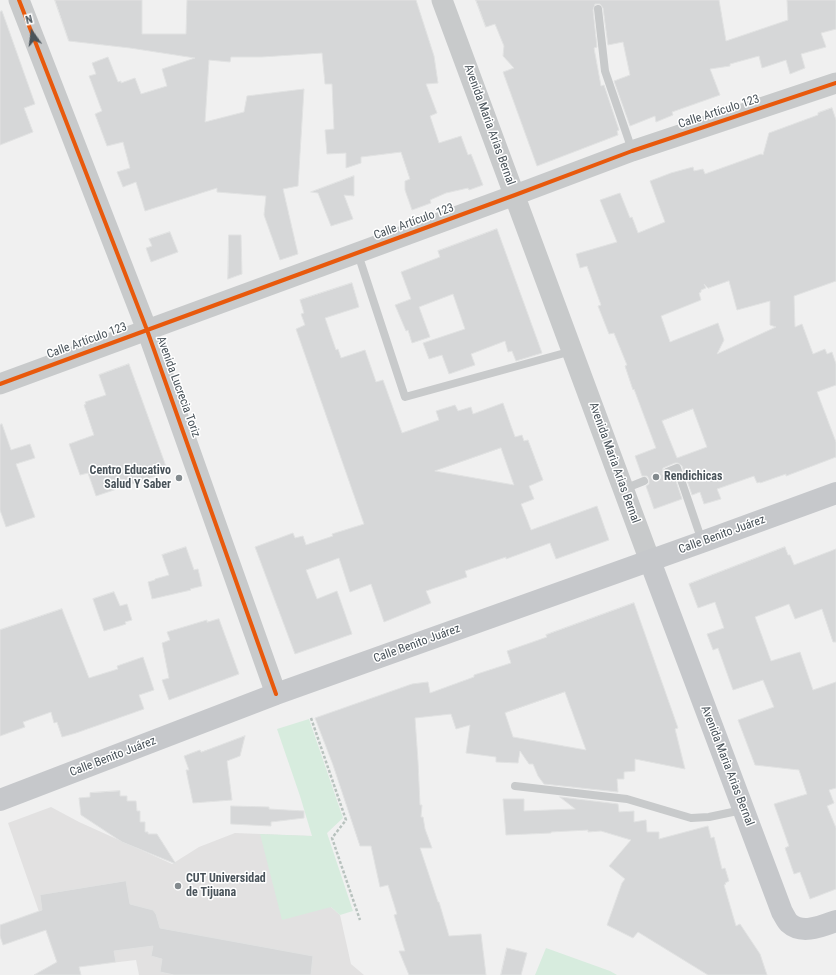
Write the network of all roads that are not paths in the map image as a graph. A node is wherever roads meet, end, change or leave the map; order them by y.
1 (20, 0) edge
2 (442, 0) edge
3 (598, 9) dead end
4 (836, 83) edge
5 (632, 151) junction
6 (515, 195) junction
7 (358, 253) junction
8 (147, 330) junction
9 (573, 351) junction
10 (0, 384) edge
11 (667, 472) dead end
12 (644, 481) dead end
13 (624, 489) junction
14 (836, 493) edge
15 (702, 542) junction
16 (650, 561) junction
17 (276, 694) junction
18 (515, 786) dead end
19 (0, 800) edge
20 (743, 810) junction
21 (836, 921) edge

1 - 8 street, Avenida Lucrecia Toriz
2 - 6 street, Avenida Maria Arias Bernal
3 - 5 lane
4 - 5 street, Calle Artículo 123
5 - 6 street, Calle Artículo 123
6 - 7 street, Calle Artículo 123
6 - 9 street, Avenida Maria Arias Bernal
7 - 8 street, Calle Artículo 123
7 - 9 lane
8 - 10 street, Calle Artículo 123
8 - 17 street, Avenida Lucrecia Toriz
9 - 13 street, Avenida Maria Arias Bernal
11 - 15 lane
12 - 13 lane
13 - 16 street, Avenida Maria Arias Bernal
14 - 15 main road, Calle Benito Juárez
15 - 16 main road, Calle Benito Juárez
16 - 17 main road, Calle Benito Juárez
16 - 20 main road, Avenida Maria Arias Bernal
17 - 19 main road, Calle Benito Juárez
18 - 20 lane
20 - 21 main road, Avenida Maria Arias Bernal

